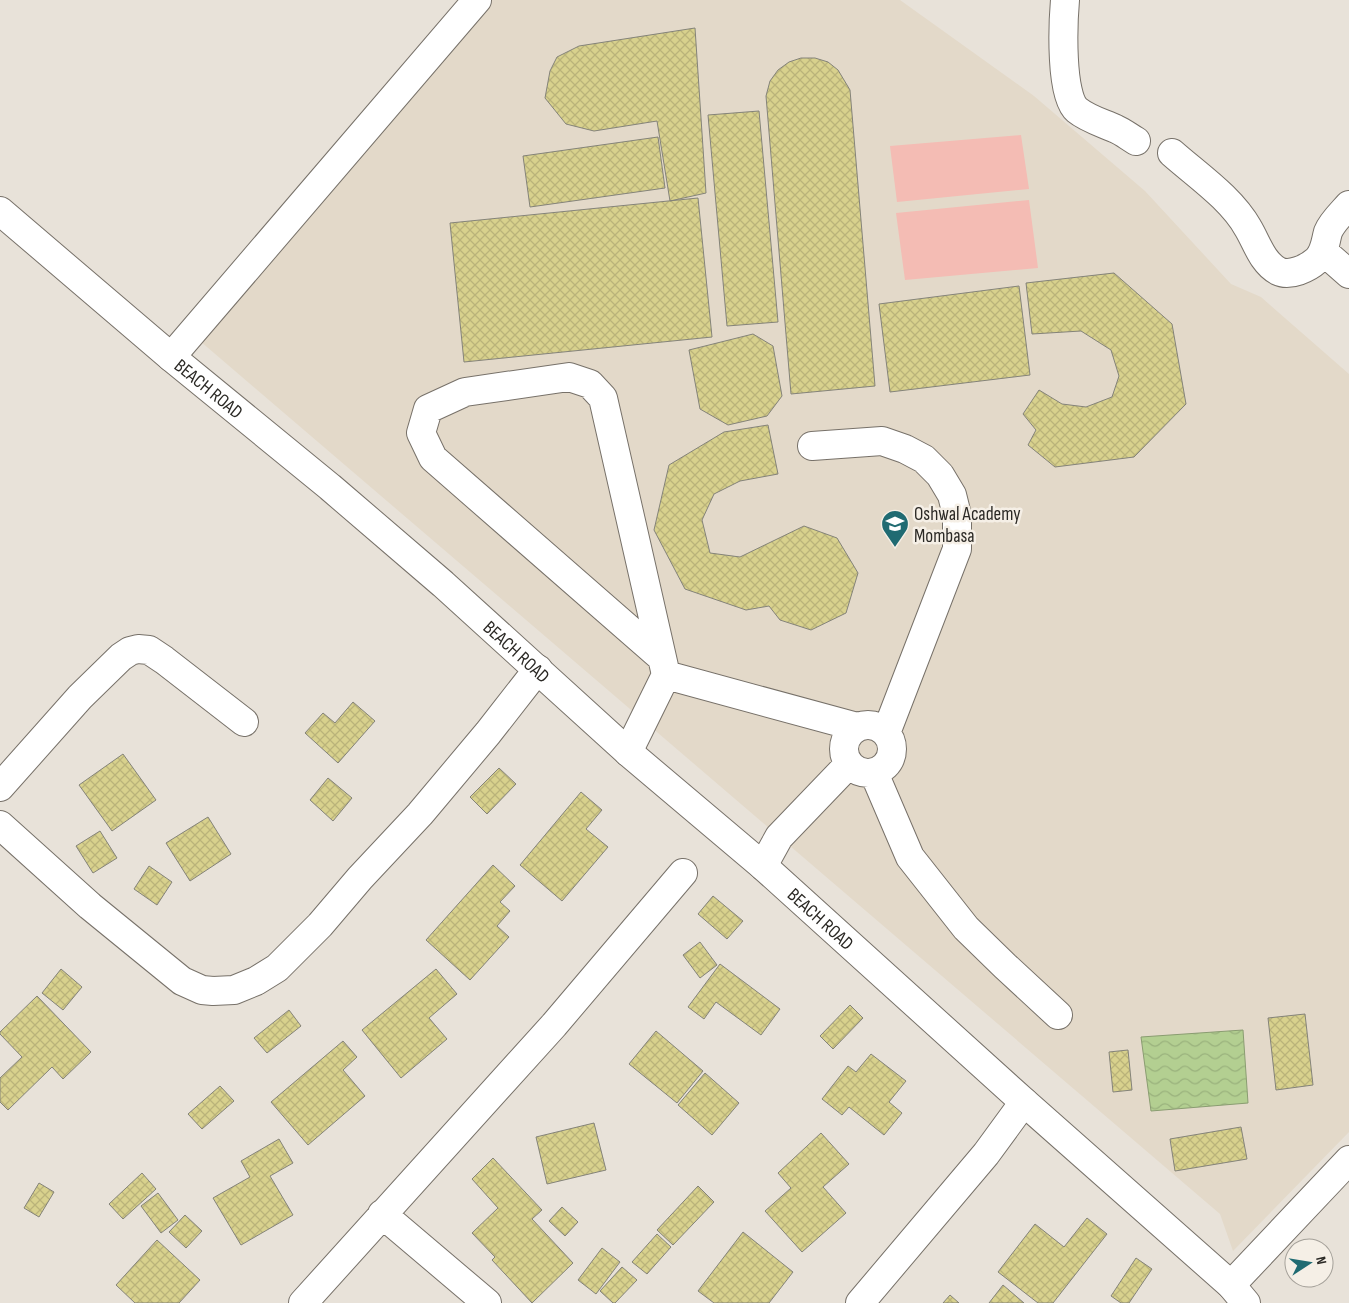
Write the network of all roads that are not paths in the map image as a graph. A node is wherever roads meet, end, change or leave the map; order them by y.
1 (1065, 0) edge
2 (475, 1) edge
3 (1136, 141) dead end
4 (1172, 154) dead end
5 (1349, 205) edge
6 (0, 211) edge
7 (1324, 252) junction
8 (1349, 274) edge
9 (171, 357) junction
10 (812, 446) dead end
11 (664, 666) junction
12 (538, 669) junction
13 (244, 722) dead end
14 (856, 727) junction
15 (886, 733) junction
16 (628, 752) junction
17 (849, 764) junction
18 (874, 772) junction
19 (0, 787) edge
20 (0, 825) edge
21 (763, 866) junction
22 (683, 873) dead end
23 (1058, 1015) dead end
24 (1024, 1102) junction
25 (1349, 1160) edge
26 (382, 1214) junction
27 (1239, 1294) edge
28 (303, 1303) edge
29 (487, 1303) edge
30 (860, 1303) edge

1 - 3 street
2 - 9 street
4 - 7 street
5 - 7 street
6 - 9 street, BEACH ROAD
7 - 8 street
9 - 12 street, BEACH ROAD
10 - 15 street
11 - 11 street
11 - 14 street
11 - 16 street
12 - 16 street, BEACH ROAD
12 - 20 street
13 - 19 street
14 - 15 street
14 - 17 street
15 - 18 street
16 - 21 street, BEACH ROAD
17 - 18 street
17 - 21 street
18 - 23 street
21 - 24 street, BEACH ROAD
22 - 26 street
24 - 27 street, BEACH ROAD
24 - 30 street
25 - 27 street
26 - 28 street
26 - 29 street

